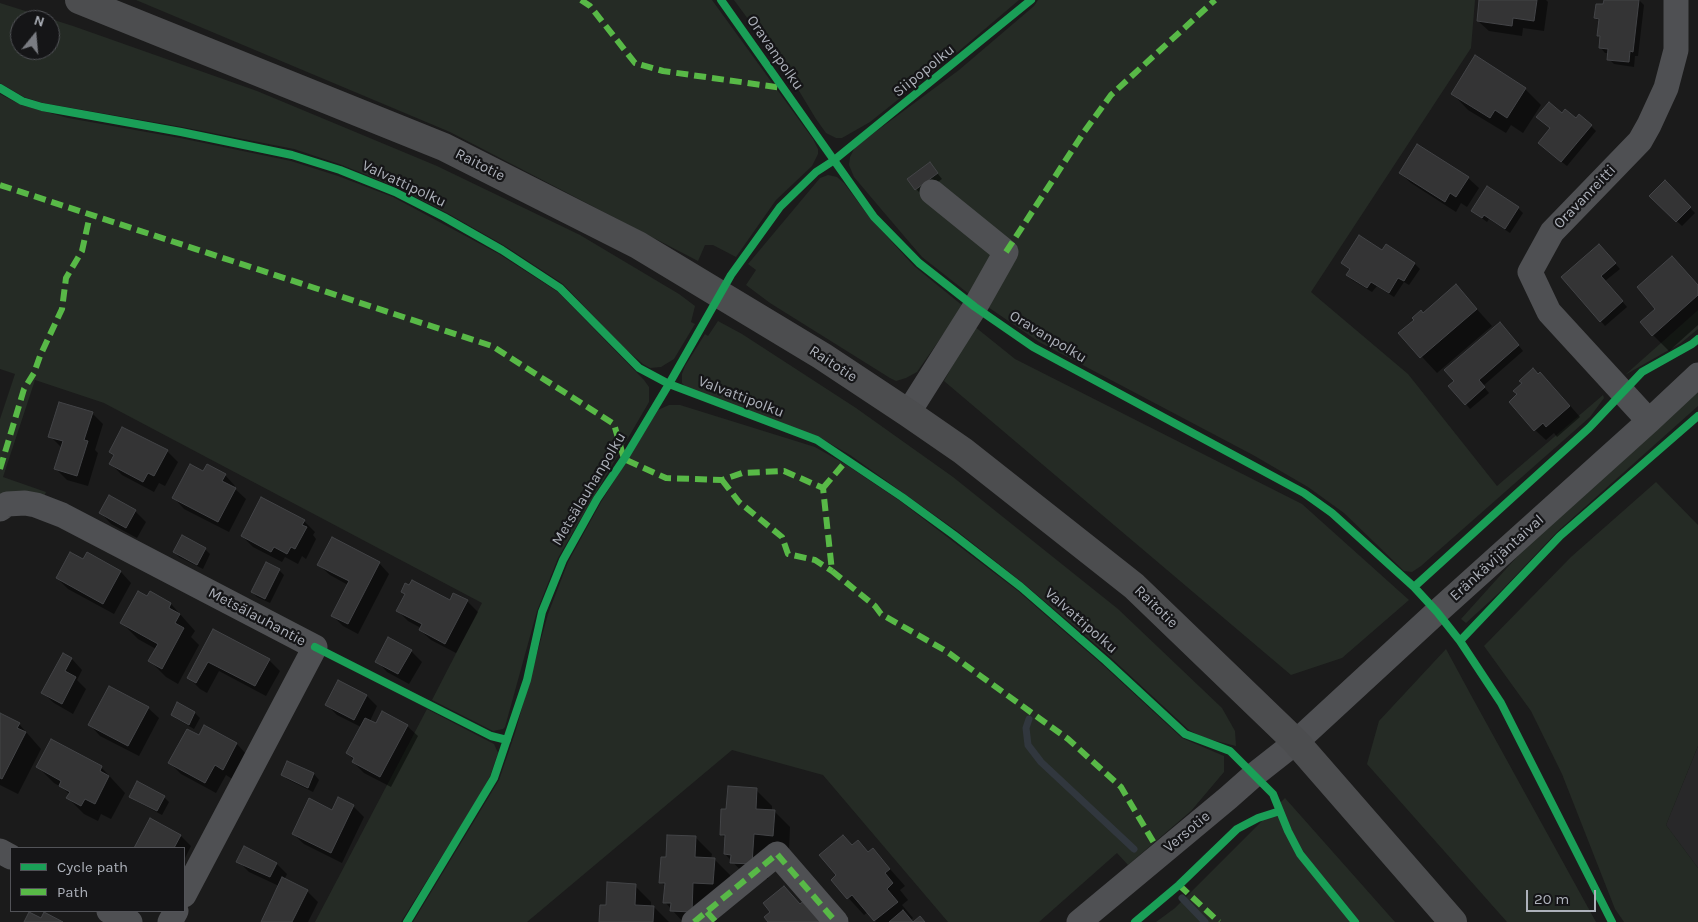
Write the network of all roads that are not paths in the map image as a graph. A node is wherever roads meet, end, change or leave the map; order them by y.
1 (80, 0) edge
2 (1676, 0) edge
3 (932, 192) dead end
4 (1698, 375) edge
5 (908, 413) junction
6 (1649, 421) junction
7 (0, 509) edge
8 (1296, 742) junction
9 (185, 893) edge
10 (112, 912) edge
11 (706, 919) edge
12 (130, 922) edge
13 (836, 922) edge
14 (1079, 922) edge
15 (1453, 922) edge

1 - 5 main road, Raitotie
2 - 6 street, Oravanreitti
3 - 5 street
4 - 6 street, Eränkävijäntaival
5 - 8 main road, Raitotie
6 - 8 street, Eränkävijäntaival
7 - 9 street, Metsälauhantie
8 - 14 street, Versotie
8 - 15 main road, Raitotie
10 - 12 street
11 - 13 street

